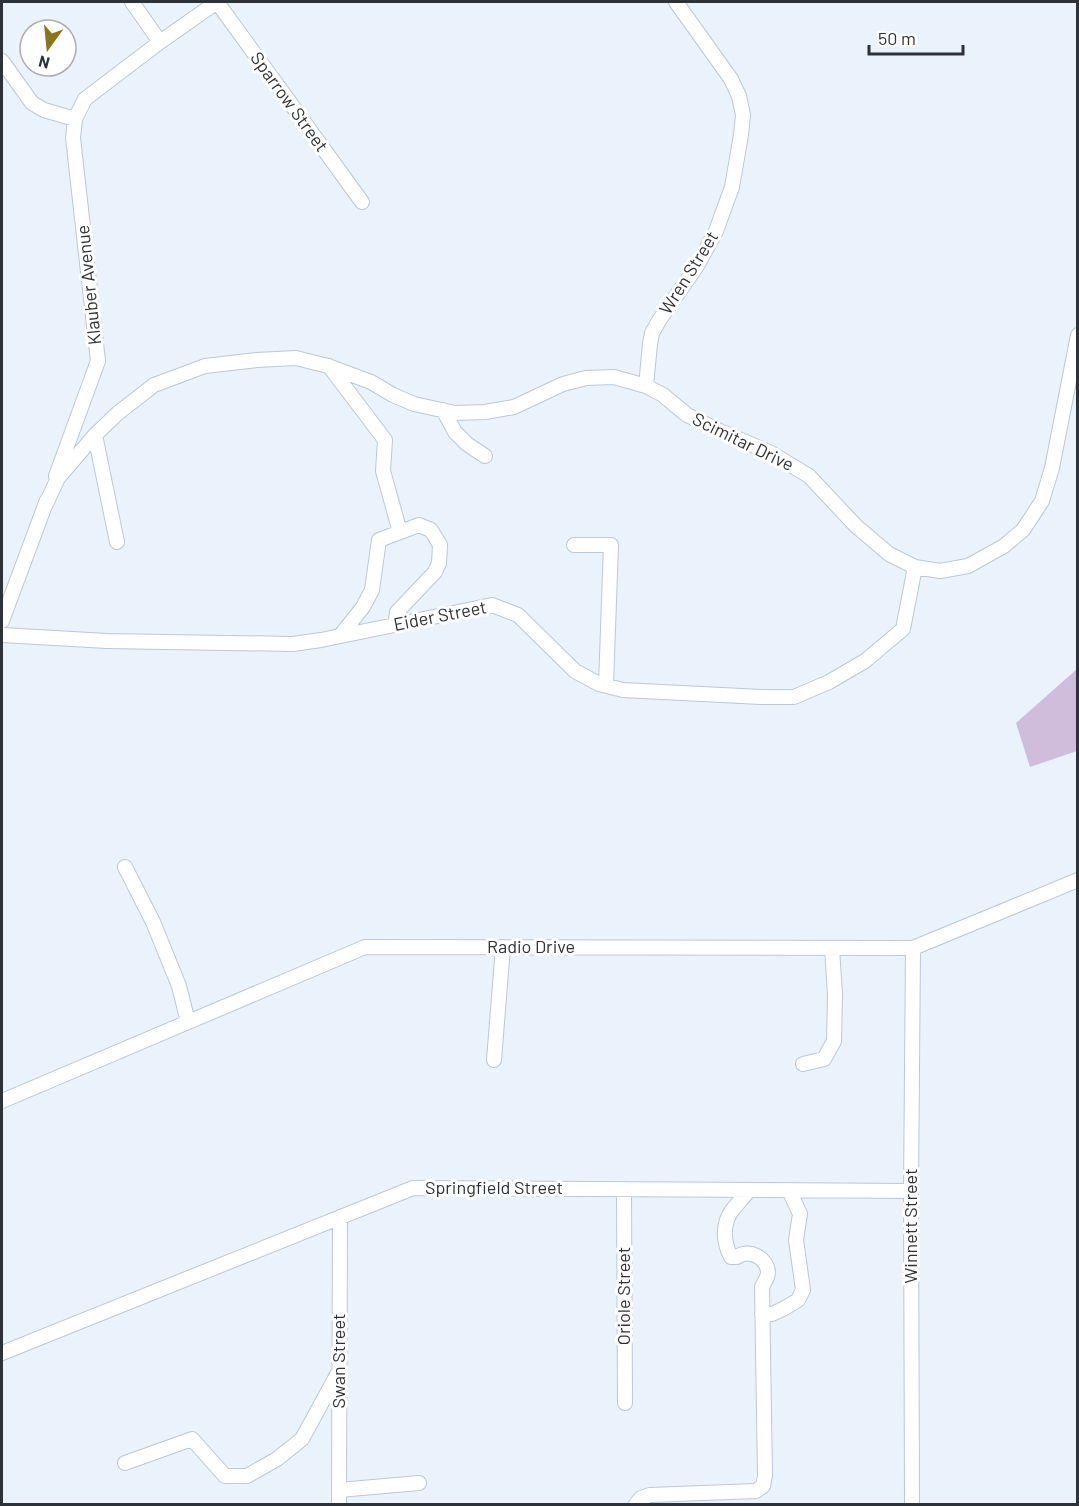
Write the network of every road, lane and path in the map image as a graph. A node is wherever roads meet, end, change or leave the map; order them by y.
1 (132, 2) edge
2 (217, 2) edge
3 (676, 2) edge
4 (160, 42) junction
5 (2, 61) edge
6 (75, 119) junction
7 (362, 202) dead end
8 (1077, 335) edge
9 (328, 366) junction
10 (646, 386) junction
11 (443, 410) junction
12 (95, 435) junction
13 (485, 456) dead end
14 (45, 506) junction
15 (400, 532) junction
16 (117, 542) dead end
17 (574, 544) dead end
18 (915, 567) junction
19 (2, 621) edge
20 (395, 625) junction
21 (2, 634) edge
22 (340, 636) junction
23 (606, 686) junction
24 (125, 867) dead end
25 (1077, 880) edge
26 (503, 947) junction
27 (832, 948) junction
28 (913, 948) junction
29 (188, 1022) junction
30 (494, 1060) dead end
31 (803, 1064) dead end
32 (2, 1101) edge
33 (624, 1189) junction
34 (749, 1190) junction
35 (789, 1190) junction
36 (911, 1191) junction
37 (340, 1217) junction
38 (762, 1314) junction
39 (2, 1353) edge
40 (339, 1371) junction
41 (625, 1403) dead end
42 (125, 1463) dead end
43 (419, 1483) dead end
44 (339, 1490) junction
45 (339, 1504) edge
46 (636, 1504) edge
47 (912, 1504) edge

1 - 4 street
2 - 4 street
2 - 7 street, Sparrow Street
3 - 10 street, Wren Street
4 - 6 street
5 - 6 street
6 - 14 street, Klauber Avenue
8 - 18 street, Scimitar Drive
9 - 11 street, Scimitar Drive
9 - 12 street, Scimitar Drive
9 - 15 street
10 - 11 street, Scimitar Drive
10 - 18 street, Scimitar Drive
11 - 13 street
12 - 14 street, Scimitar Drive
12 - 16 street
14 - 19 street, Klauber Avenue
15 - 20 street
15 - 22 street
17 - 23 street
18 - 23 street, Eider Street
20 - 22 street, Eider Street
20 - 23 street, Eider Street
21 - 22 street, Eider Street
24 - 29 street
25 - 28 street, Radio Drive
26 - 27 street, Radio Drive
26 - 29 street, Radio Drive
26 - 30 street
27 - 28 street, Radio Drive
27 - 31 street
28 - 36 street, Winnett Street
29 - 32 street, Radio Drive
33 - 34 street, Springfield Street
33 - 37 street, Springfield Street
33 - 41 street, Oriole Street
34 - 35 street, Springfield Street
34 - 38 street
35 - 36 street, Springfield Street
35 - 38 street
36 - 47 street, Winnett Street
37 - 39 street, Springfield Street
37 - 40 street, Swan Street
38 - 46 street
40 - 42 street
40 - 44 street, Swan Street
43 - 44 street
44 - 45 street, Swan Street

